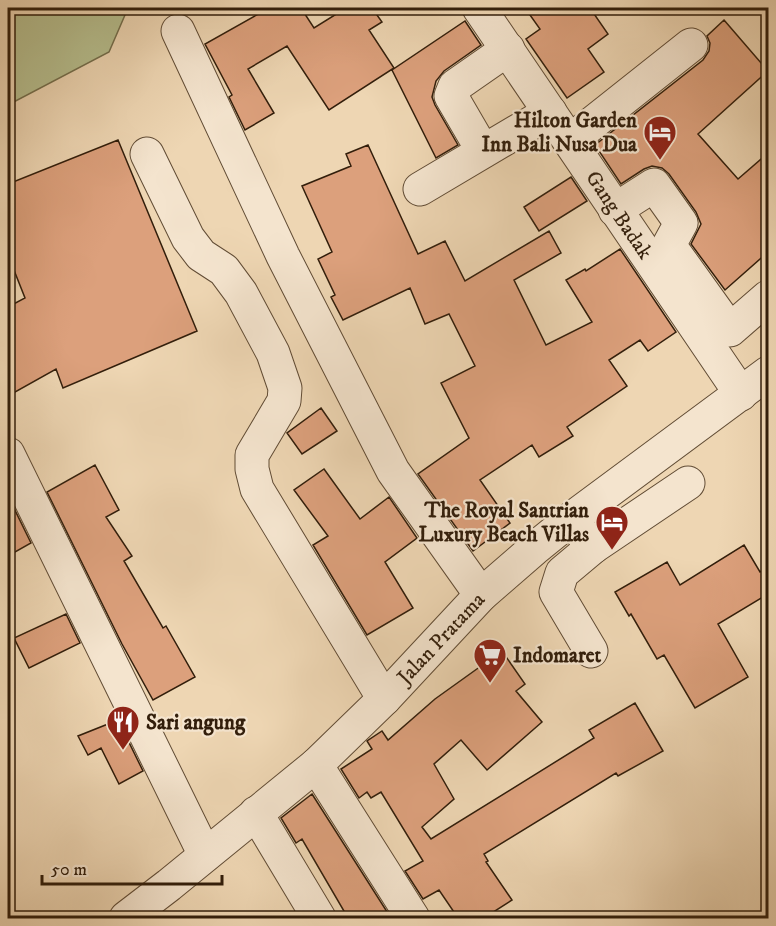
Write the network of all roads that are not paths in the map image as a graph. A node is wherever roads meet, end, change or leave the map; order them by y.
1 (479, 8) edge
2 (178, 31) dead end
3 (691, 45) dead end
4 (508, 49) junction
5 (550, 112) junction
6 (570, 141) junction
7 (483, 151) junction
8 (147, 154) dead end
9 (420, 189) dead end
10 (615, 210) junction
11 (674, 275) junction
12 (768, 297) edge
13 (768, 373) edge
14 (741, 394) junction
15 (8, 454) edge
16 (688, 483) dead end
17 (571, 519) junction
18 (593, 547) junction
19 (481, 595) junction
20 (591, 651) dead end
21 (384, 699) junction
22 (315, 765) junction
23 (256, 813) junction
24 (205, 855) junction
25 (126, 918) edge
26 (319, 918) edge
27 (413, 918) edge

1 - 4 street, Gang Badak
2 - 19 street
3 - 6 street
4 - 5 street, Gang Badak
4 - 7 street
5 - 6 street, Gang Badak
5 - 7 street
6 - 10 street, Gang Badak
7 - 9 street
8 - 21 street
10 - 11 street, Gang Badak
10 - 11 street
11 - 12 street
11 - 14 street, Gang Badak
13 - 14 street, Jalan Pratama
14 - 17 street, Jalan Pratama
15 - 24 street
16 - 18 street
17 - 18 street
17 - 19 street, Jalan Pratama
18 - 20 street
19 - 21 street, Jalan Pratama
21 - 22 street, Jalan Pratama
22 - 23 street, Jalan Pratama
22 - 27 street
23 - 24 street, Jalan Pratama
23 - 26 street
24 - 25 street, Jalan Pratama

